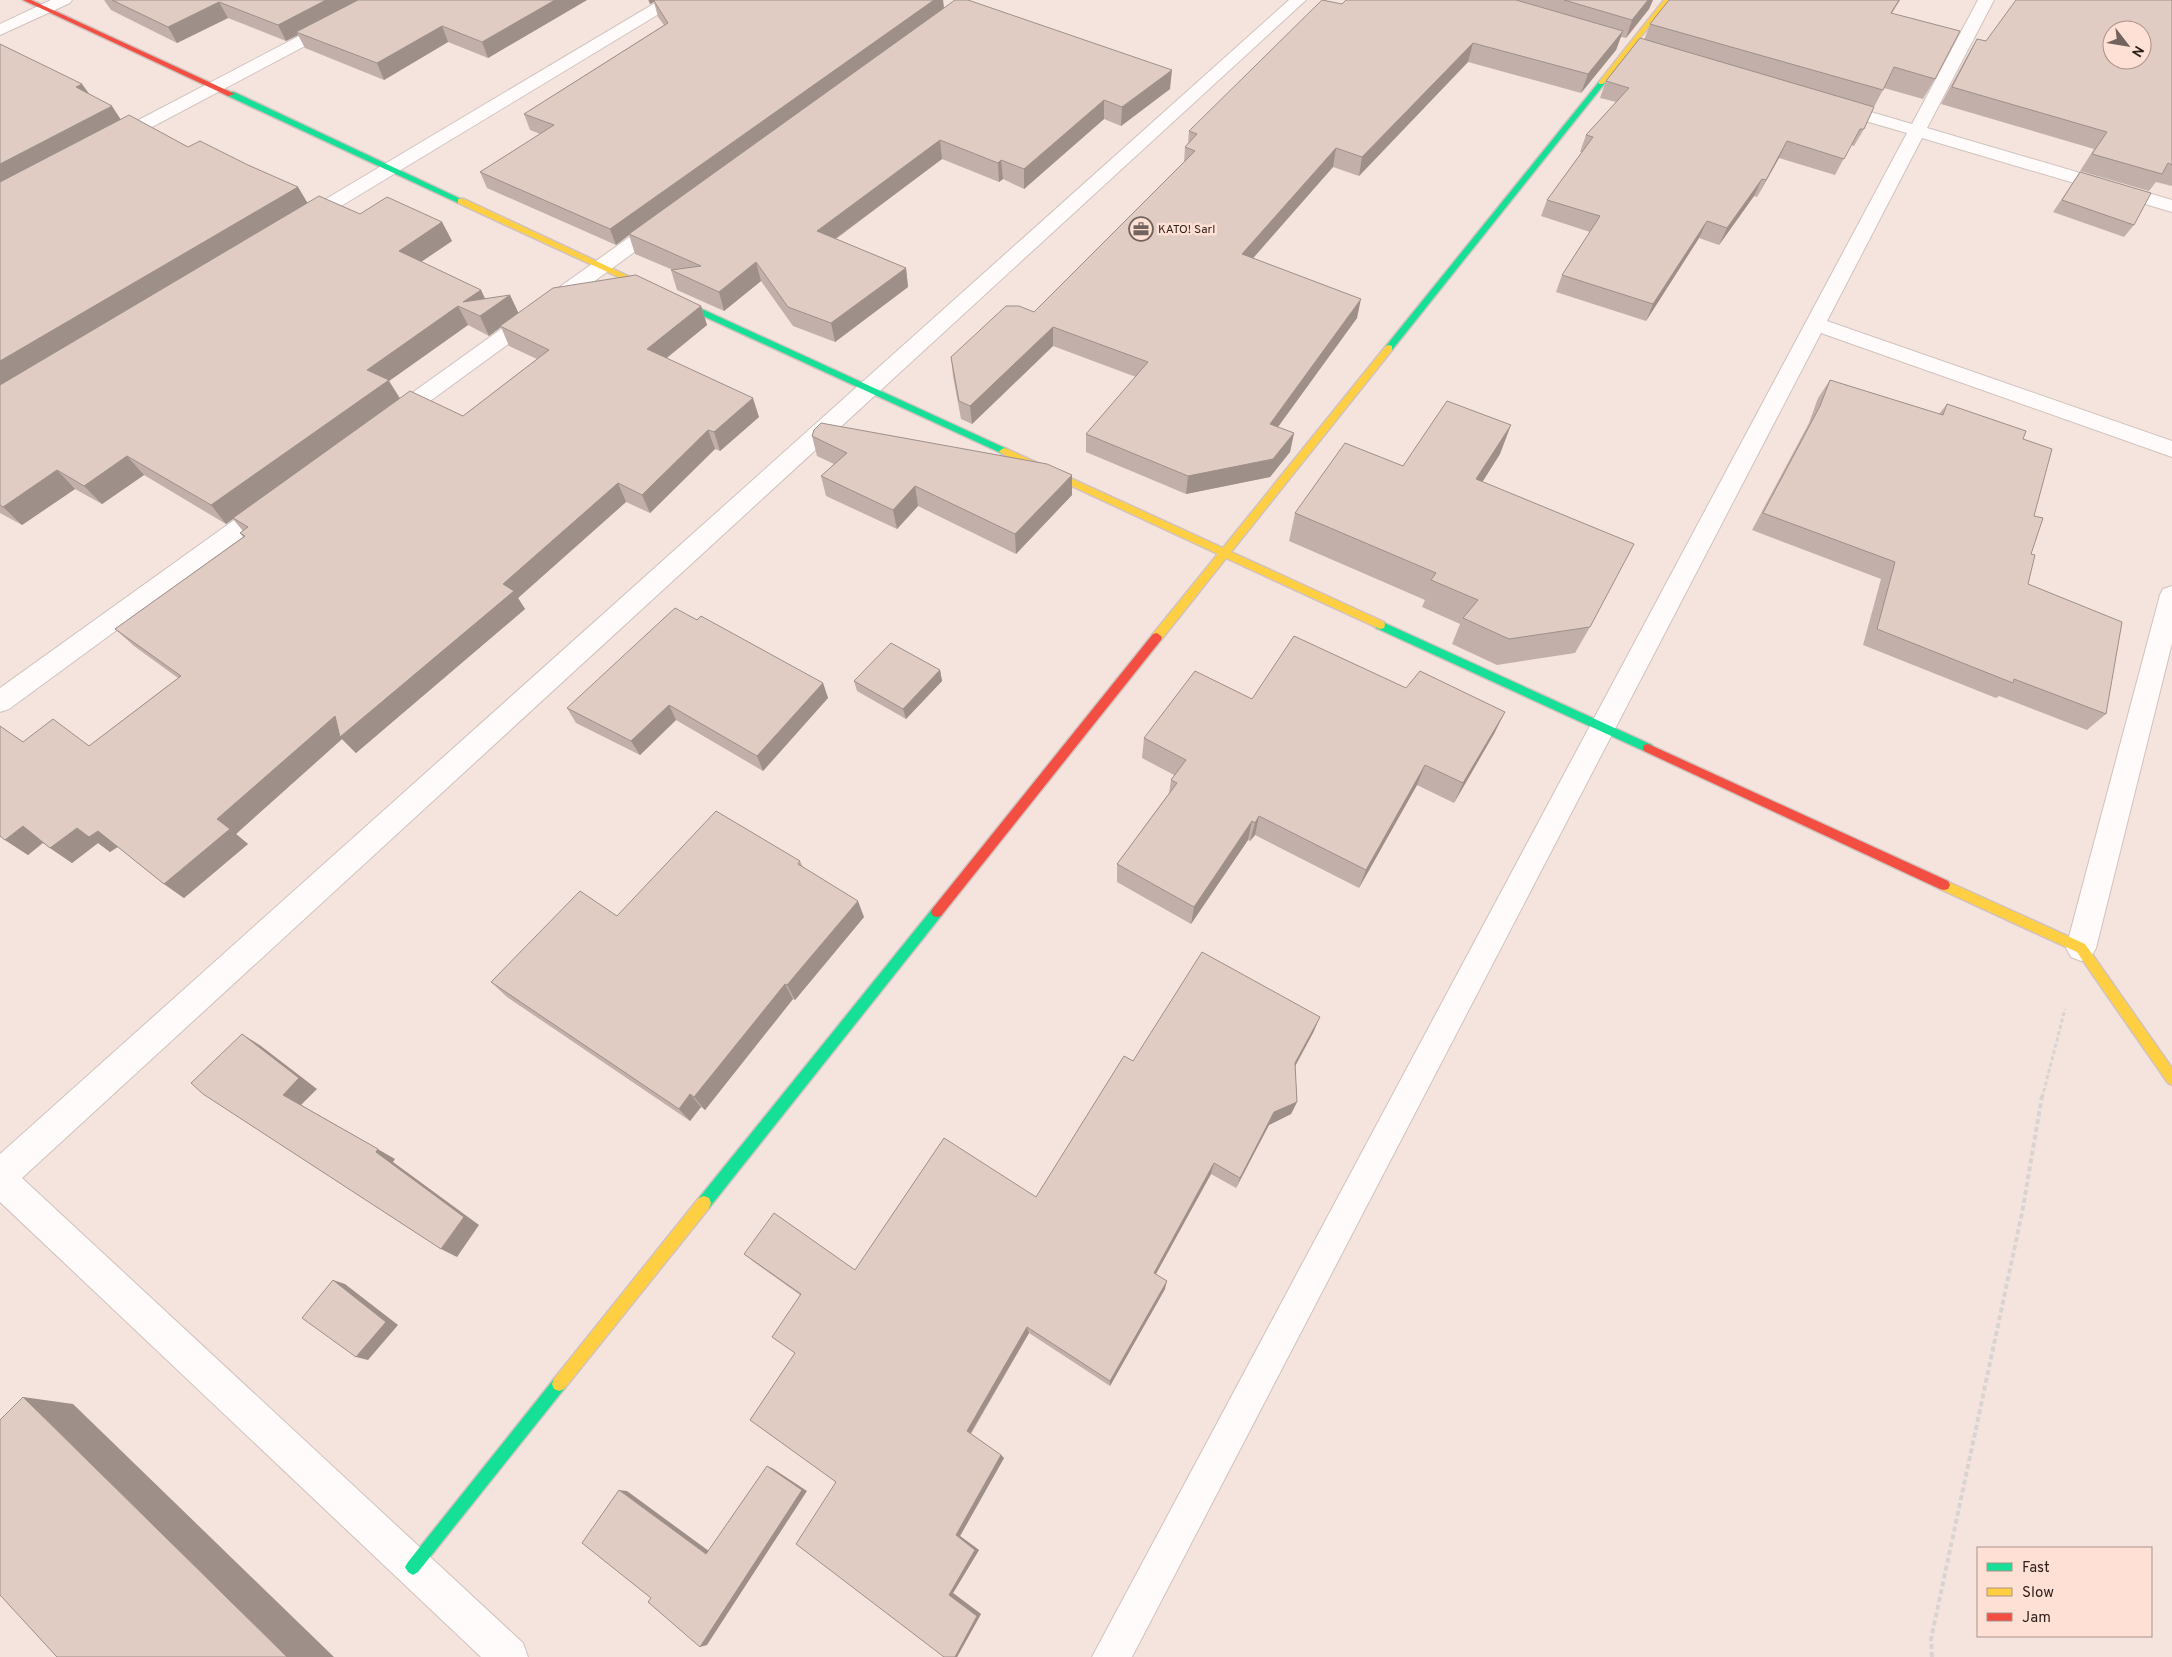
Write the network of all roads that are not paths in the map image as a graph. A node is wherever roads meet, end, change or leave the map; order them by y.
1 (26, 0) edge
2 (64, 0) edge
3 (380, 0) edge
4 (671, 0) edge
5 (1298, 0) edge
6 (1667, 0) edge
7 (1986, 0) edge
8 (45, 9) junction
9 (0, 30) edge
10 (1611, 41) edge
11 (1630, 47) junction
12 (1649, 52) edge
13 (214, 87) junction
14 (1821, 103) edge
15 (1917, 131) junction
16 (94, 150) edge
17 (389, 168) junction
18 (2172, 206) edge
19 (682, 208) edge
20 (288, 230) edge
21 (602, 266) junction
22 (1815, 324) junction
23 (869, 389) junction
24 (377, 429) edge
25 (2172, 449) edge
26 (289, 492) edge
27 (1224, 553) junction
28 (2172, 595) edge
29 (2163, 672) edge
30 (0, 702) edge
31 (1602, 728) junction
32 (2081, 948) junction
33 (2172, 1079) edge
34 (0, 1176) edge
35 (0, 1180) edge
36 (413, 1567) junction
37 (509, 1657) edge
38 (1112, 1657) edge

1 - 8 street
2 - 8 street
3 - 13 street
4 - 17 street
5 - 23 street
6 - 11 street
7 - 15 street
8 - 9 street
8 - 13 street
10 - 11 street
11 - 12 street
11 - 27 street
13 - 16 street
13 - 17 street
14 - 15 street
15 - 18 street
15 - 22 street
17 - 20 street
17 - 21 street
19 - 21 street
21 - 23 street
21 - 24 street
22 - 25 street
22 - 31 street
23 - 27 street
23 - 34 street
26 - 30 street
27 - 31 street
27 - 36 street
28 - 29 street
29 - 32 street
31 - 32 street
31 - 38 street
32 - 33 street
35 - 36 street
36 - 37 street

